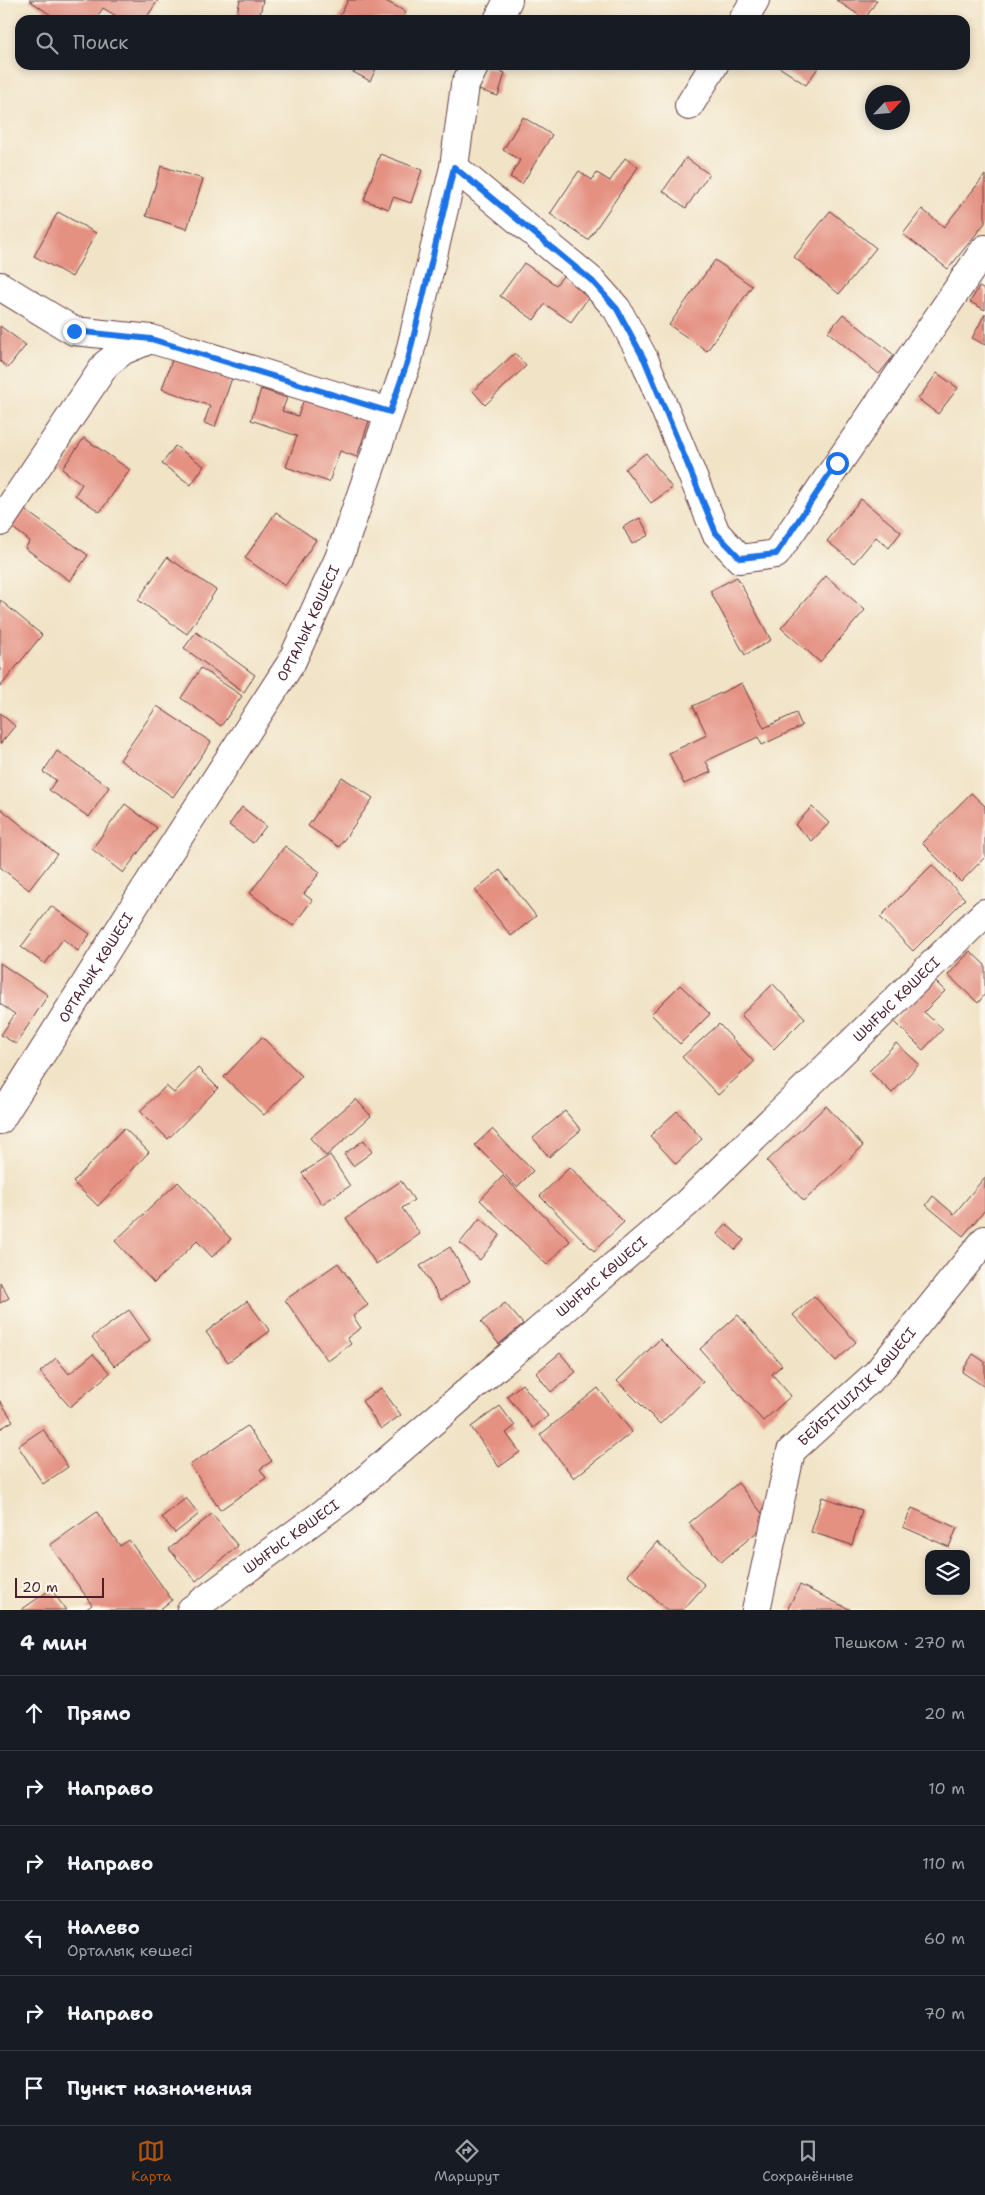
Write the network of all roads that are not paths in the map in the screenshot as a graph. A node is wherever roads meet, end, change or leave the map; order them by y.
1 (508, 0) edge
2 (755, 0) edge
3 (500, 15) edge
4 (746, 15) edge
5 (472, 70) edge
6 (711, 70) edge
7 (689, 106) dead end
8 (454, 167) junction
9 (985, 250) edge
10 (0, 286) edge
11 (151, 339) junction
12 (390, 412) junction
13 (0, 522) edge
14 (985, 913) edge
15 (0, 1120) edge
16 (985, 1240) edge
17 (191, 1610) edge
18 (756, 1610) edge

1 - 3 street
2 - 4 street
5 - 8 street, ОРТАЛЫҚ КӨШЕСІ
6 - 7 street
8 - 9 street
8 - 12 street, ОРТАЛЫҚ КӨШЕСІ
10 - 11 street
11 - 12 street
11 - 13 street
12 - 15 street, ОРТАЛЫҚ КӨШЕСІ
14 - 17 street, ШЫҒЫС КӨШЕСІ
16 - 18 street, БЕЙБІТШІЛІК КӨШЕСІ

